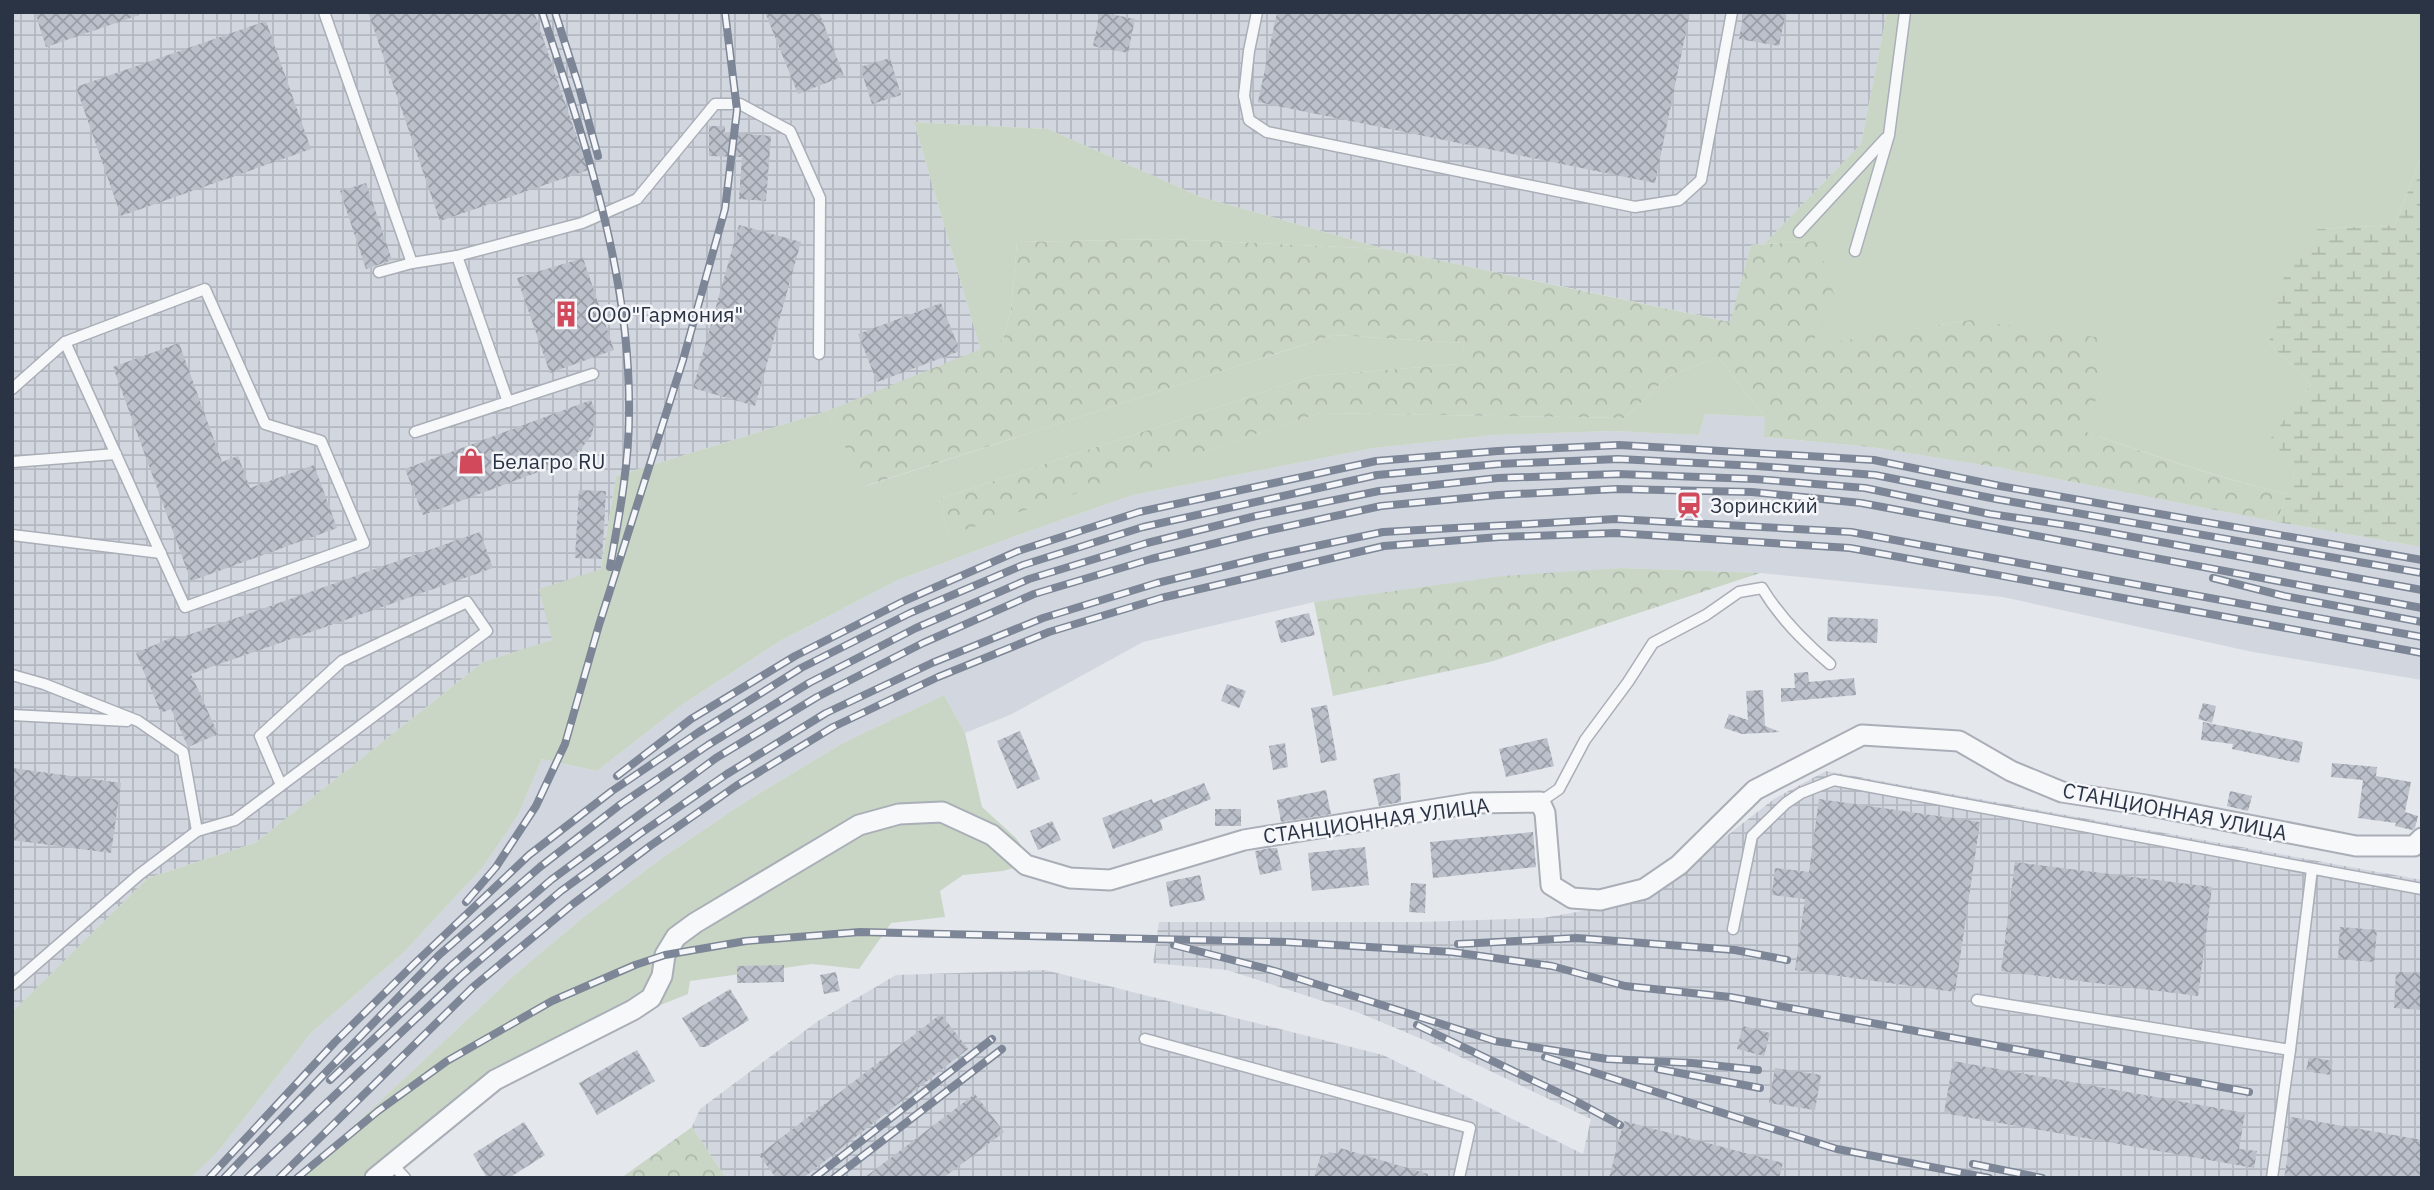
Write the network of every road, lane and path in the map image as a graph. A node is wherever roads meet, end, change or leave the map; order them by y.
1 (324, 12) edge
2 (1257, 12) edge
3 (1732, 12) edge
4 (1905, 12) edge
5 (1889, 135) junction
6 (1799, 232) dead end
7 (1855, 251) dead end
8 (457, 256) junction
9 (412, 263) junction
10 (379, 272) dead end
11 (65, 342) junction
12 (819, 354) dead end
13 (593, 374) dead end
14 (12, 389) edge
15 (508, 402) junction
16 (415, 432) dead end
17 (116, 454) junction
18 (12, 462) edge
19 (12, 535) edge
20 (161, 553) junction
21 (1829, 664) dead end
22 (12, 675) edge
23 (12, 715) edge
24 (138, 721) junction
25 (281, 785) junction
26 (1541, 802) junction
27 (197, 831) junction
28 (2422, 838) edge
29 (2312, 869) junction
30 (2422, 889) edge
31 (1733, 929) dead end
32 (12, 985) edge
33 (1977, 1000) dead end
34 (1145, 1039) dead end
35 (2290, 1050) junction
36 (399, 1171) edge
37 (375, 1178) edge
38 (1459, 1178) edge
39 (2272, 1178) edge

1 - 9 lane
2 - 3 lane
4 - 5 lane
5 - 6 lane
5 - 7 lane
8 - 9 lane
8 - 12 lane
8 - 15 lane
9 - 10 lane
11 - 14 lane
11 - 17 lane
11 - 20 lane
13 - 15 lane
15 - 16 lane
17 - 18 lane
17 - 20 lane
19 - 20 lane
21 - 26 lane
22 - 24 lane
23 - 24 lane
24 - 27 lane
25 - 25 lane
25 - 27 lane
26 - 28 street, СТАНЦИОННАЯ УЛИЦА
26 - 36 street, СТАНЦИОННАЯ УЛИЦА
27 - 32 lane
29 - 30 lane
29 - 31 lane
29 - 35 lane
33 - 35 lane
34 - 38 lane
35 - 39 lane
36 - 37 street, СТАНЦИОННАЯ УЛИЦА

